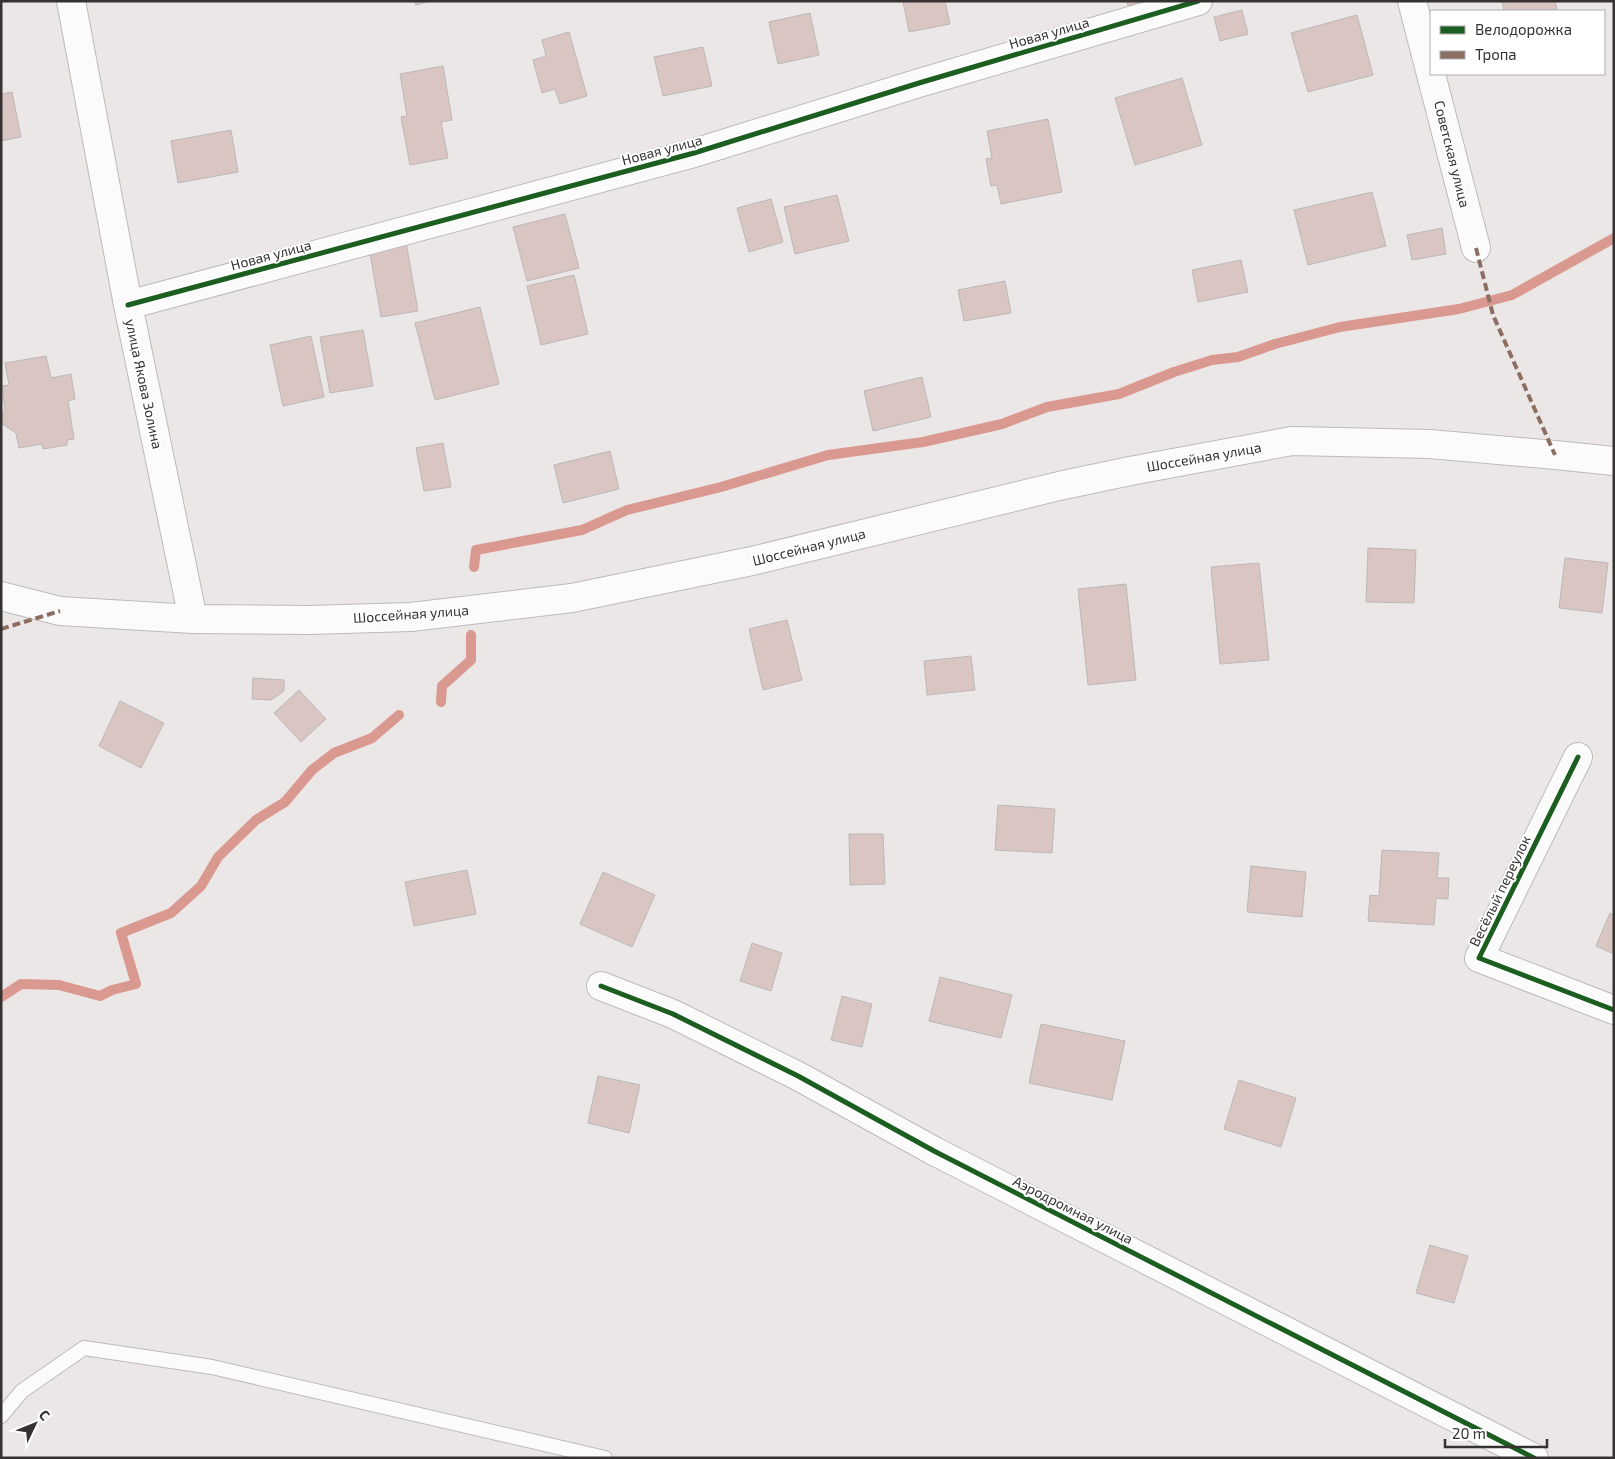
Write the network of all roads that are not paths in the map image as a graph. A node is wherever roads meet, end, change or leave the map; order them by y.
1 (71, 1) edge
2 (1198, 1) edge
3 (1412, 1) edge
4 (1430, 70) edge
5 (1431, 75) edge
6 (1476, 248) dead end
7 (128, 305) junction
8 (1614, 461) edge
9 (1, 596) edge
10 (193, 619) junction
11 (1578, 757) dead end
12 (601, 986) dead end
13 (1614, 1010) edge
14 (1, 1416) edge
15 (605, 1458) edge
16 (1534, 1458) edge

1 - 7 street, улица Якова Золина
2 - 7 street, Новая улица
3 - 4 street, Советская улица
5 - 6 street, Советская улица
7 - 10 street, улица Якова Золина
8 - 10 street, Шоссейная улица
9 - 10 street, Шоссейная улица
11 - 13 street, Весёлый переулок
12 - 16 street, Аэродромная улица
14 - 15 lane

